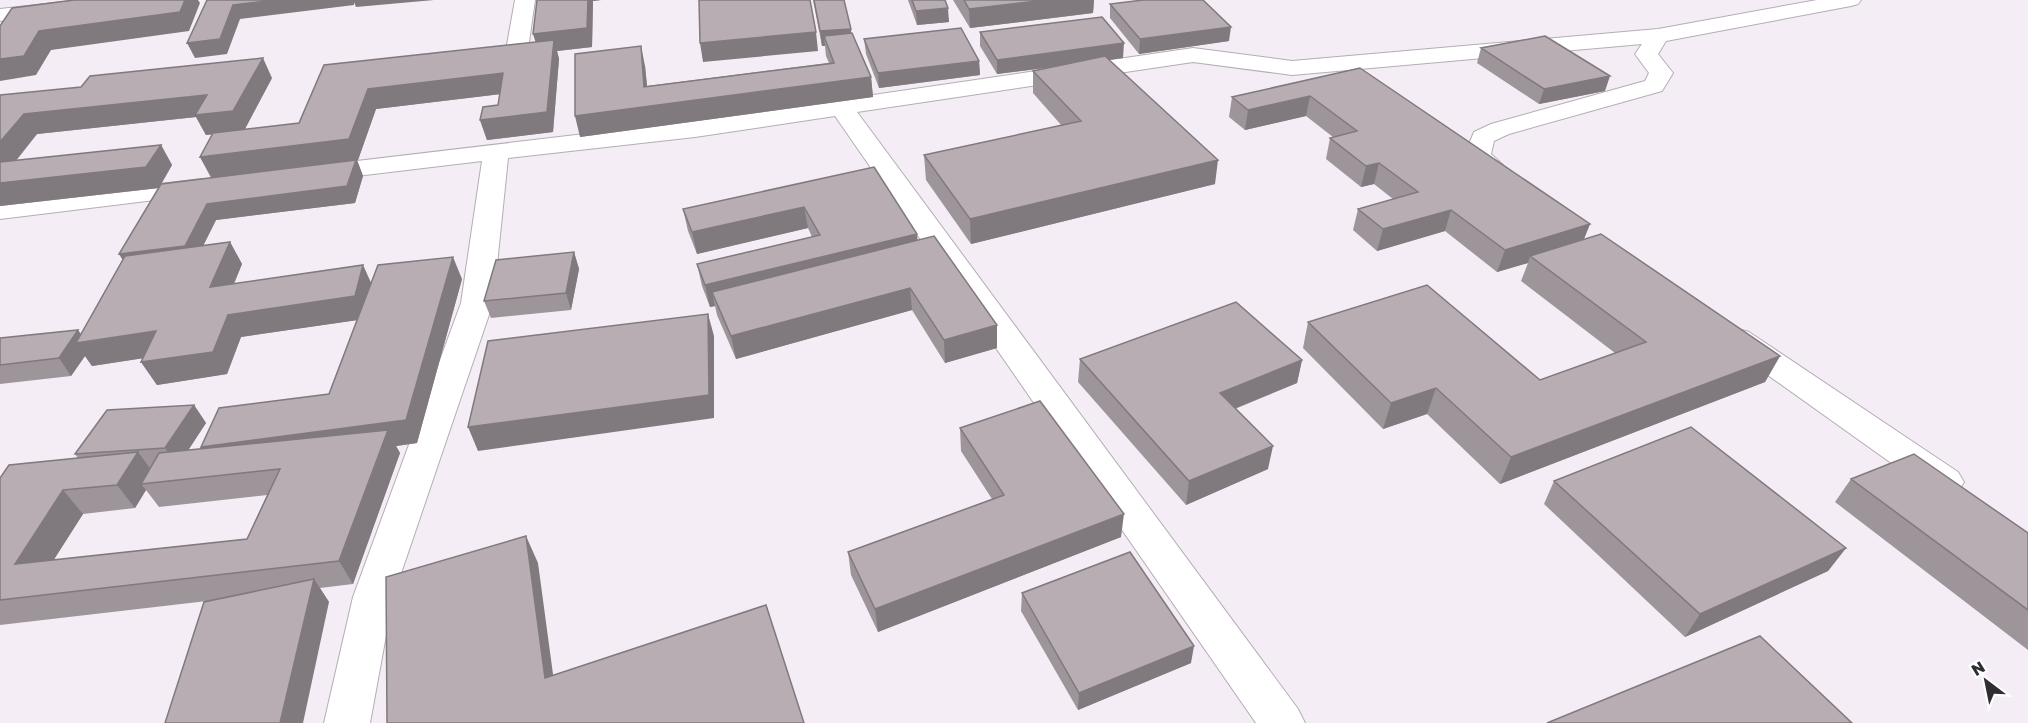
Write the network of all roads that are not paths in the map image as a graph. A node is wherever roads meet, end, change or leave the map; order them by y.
1 (141, 0) edge
2 (525, 0) edge
3 (1851, 0) edge
4 (0, 15) edge
5 (1658, 36) junction
6 (516, 56) edge
7 (841, 107) junction
8 (496, 152) junction
9 (296, 176) edge
10 (225, 184) edge
11 (1527, 194) edge
12 (0, 211) edge
13 (1714, 323) edge
14 (1969, 499) edge
15 (347, 723) edge
16 (1282, 723) edge

1 - 4 street
2 - 6 street
3 - 5 street
5 - 7 street
5 - 11 street
7 - 8 street
7 - 16 street
8 - 9 street
8 - 15 street
10 - 12 street
13 - 14 street

